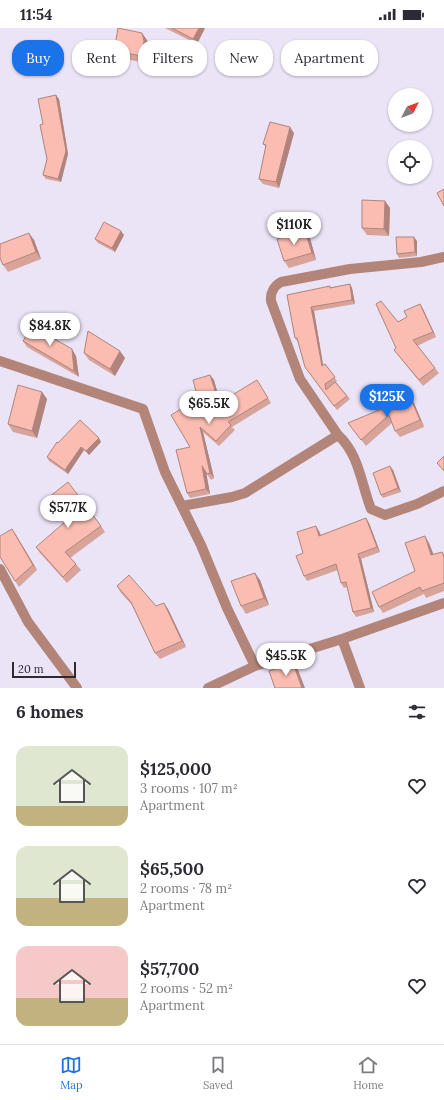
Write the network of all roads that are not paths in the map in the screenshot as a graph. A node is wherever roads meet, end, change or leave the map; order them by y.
1 (444, 256) edge
2 (0, 361) edge
3 (338, 435) junction
4 (444, 492) edge
5 (182, 506) junction
6 (0, 570) edge
7 (444, 603) edge
8 (342, 639) junction
9 (255, 666) junction
10 (77, 688) edge
11 (208, 688) edge
12 (360, 688) edge

1 - 3 street
2 - 5 street
3 - 4 street
3 - 5 street
5 - 9 street
6 - 10 street
7 - 8 street
8 - 9 street
8 - 12 street
9 - 11 street

